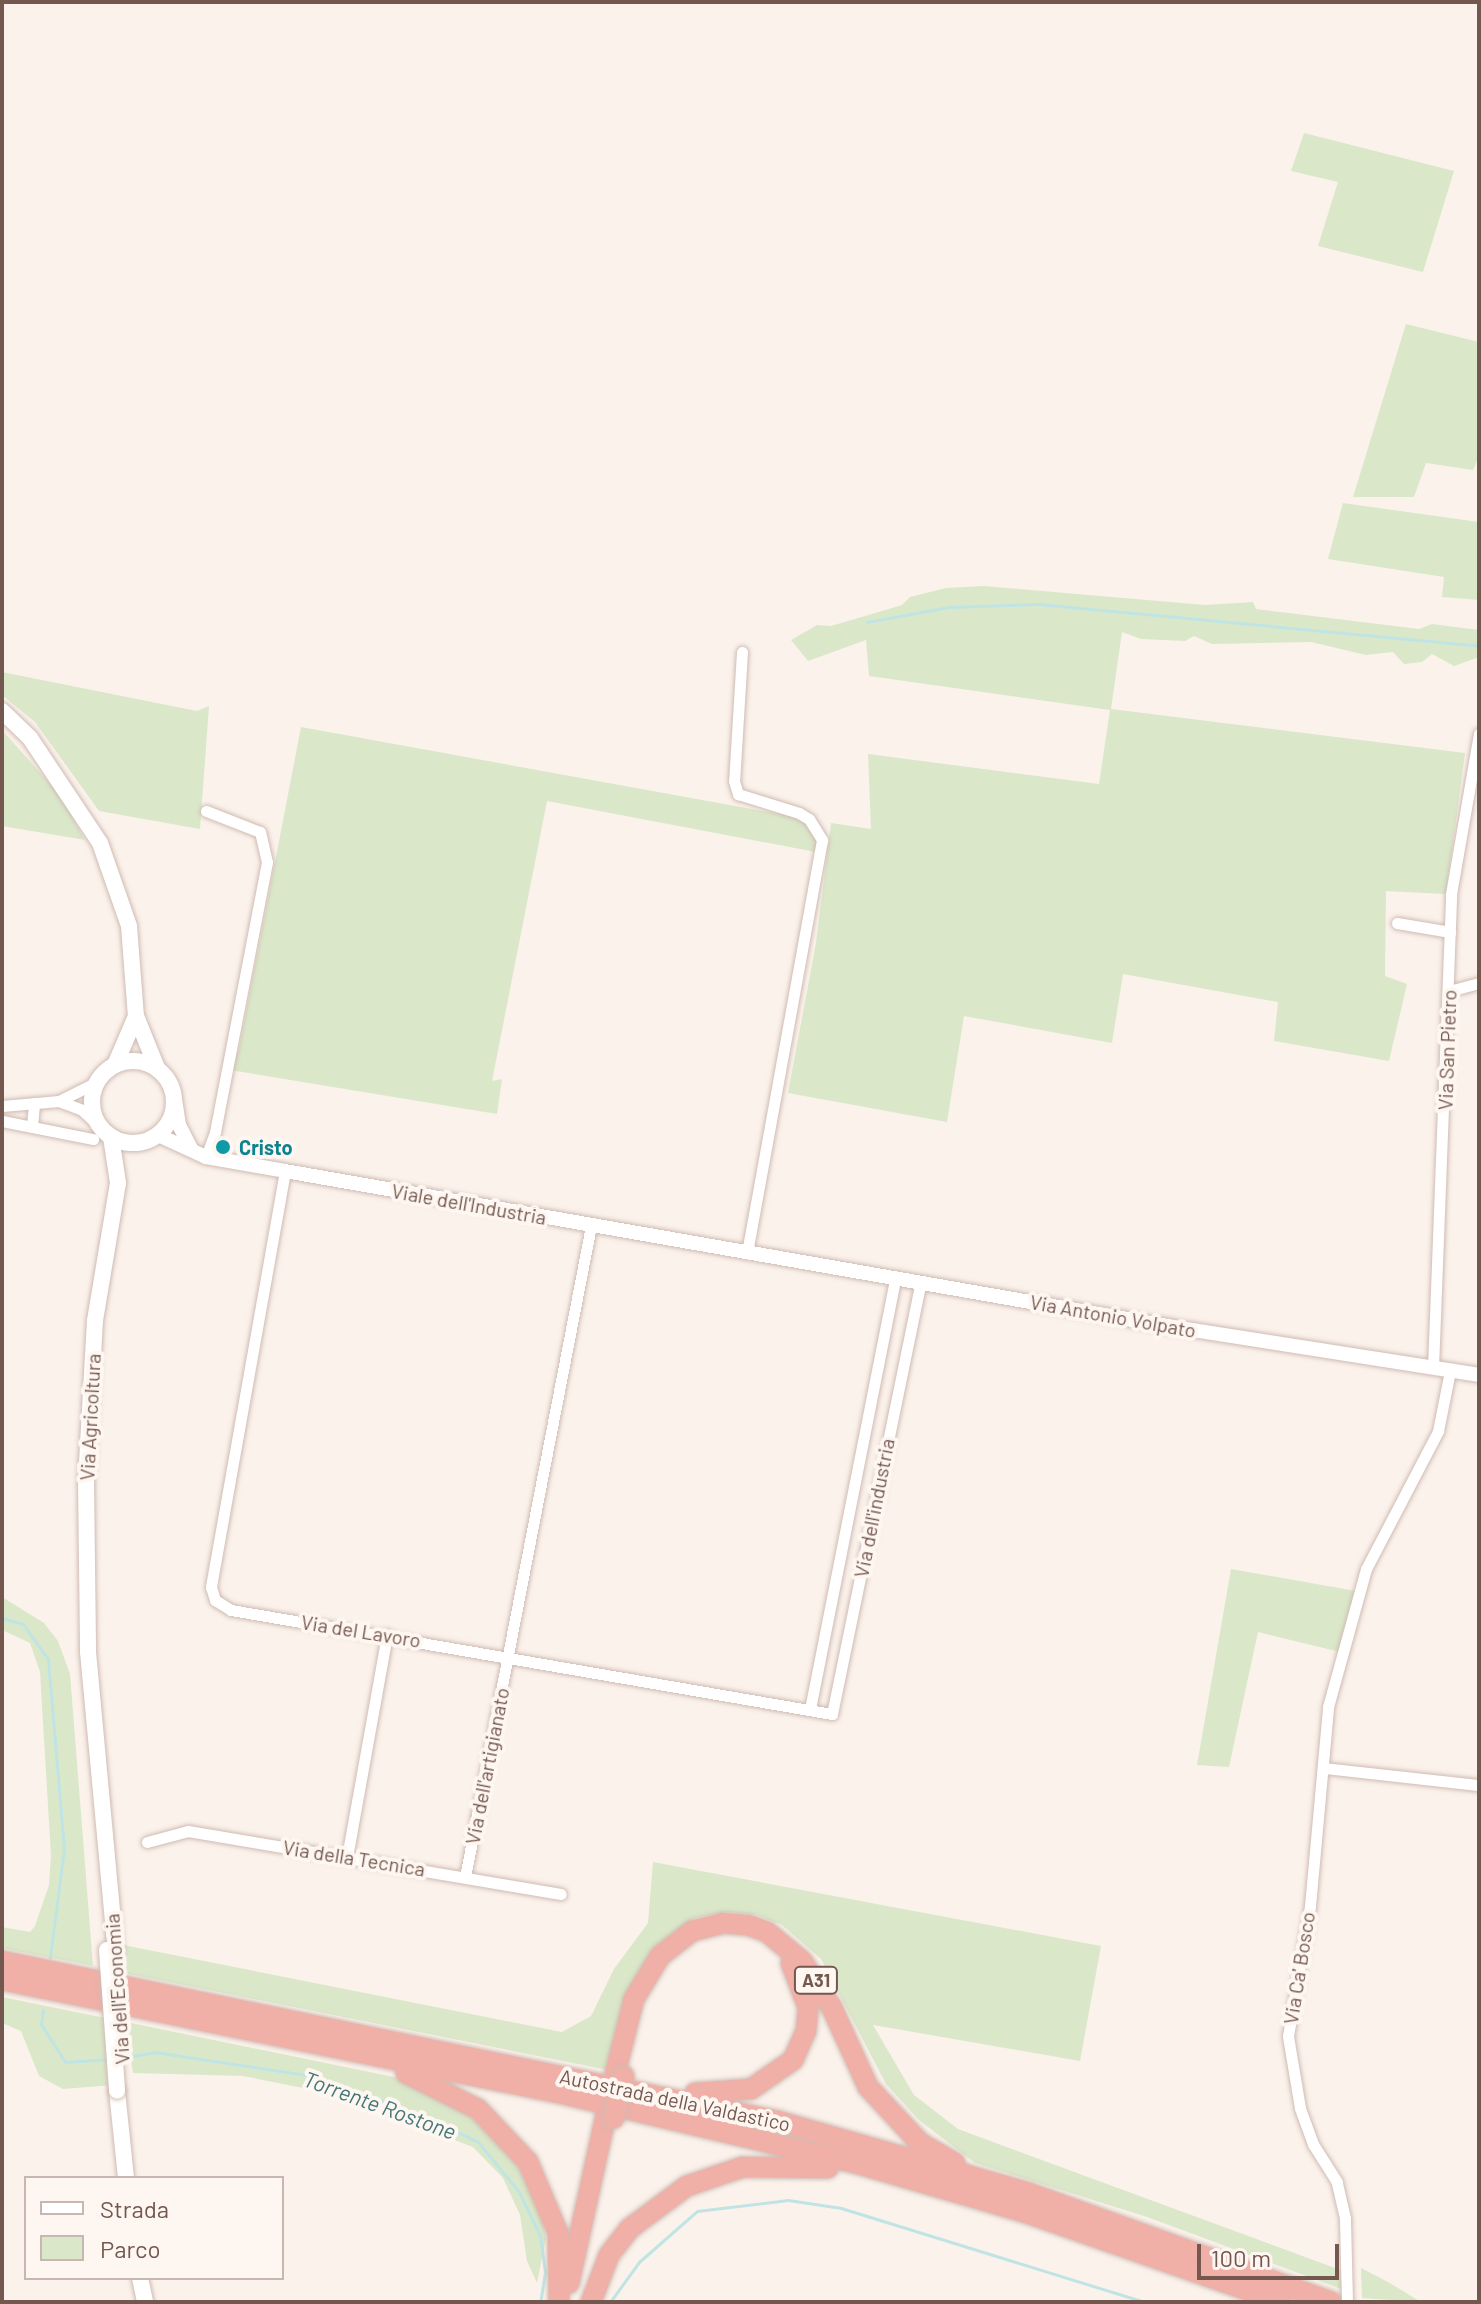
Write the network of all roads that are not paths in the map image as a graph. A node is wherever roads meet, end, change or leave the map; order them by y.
1 (742, 652) dead end
2 (2, 711) edge
3 (1479, 733) edge
4 (206, 811) dead end
5 (1400, 922) dead end
6 (1450, 932) junction
7 (1479, 983) edge
8 (1449, 991) junction
9 (136, 1016) junction
10 (115, 1065) junction
11 (157, 1068) junction
12 (97, 1082) junction
13 (174, 1093) junction
14 (59, 1101) junction
15 (34, 1103) junction
16 (2, 1106) edge
17 (2, 1121) edge
18 (32, 1127) junction
19 (101, 1134) junction
20 (151, 1139) junction
21 (199, 1154) junction
22 (285, 1171) junction
23 (118, 1183) junction
24 (591, 1226) junction
25 (747, 1253) junction
26 (896, 1276) junction
27 (921, 1281) junction
28 (1433, 1368) junction
29 (1450, 1371) junction
30 (1479, 1375) edge
31 (387, 1635) junction
32 (88, 1652) joint
33 (509, 1655) junction
34 (815, 1684) junction
35 (838, 1688) junction
36 (810, 1709) junction
37 (1324, 1768) junction
38 (1479, 1785) edge
39 (147, 1842) dead end
40 (347, 1857) junction
41 (465, 1877) junction
42 (561, 1894) dead end
43 (2, 1961) edge
44 (2, 1980) edge
45 (64, 1993) junction
46 (624, 2080) junction
47 (610, 2116) junction
48 (126, 2176) edge
49 (1029, 2193) junction
50 (1030, 2214) junction
51 (140, 2280) edge
52 (145, 2302) edge
53 (562, 2302) edge
54 (581, 2302) edge
55 (591, 2302) edge
56 (1281, 2302) edge
57 (1331, 2302) edge
58 (1347, 2302) edge

1 - 25 street
2 - 9 main road
3 - 6 street, Via San Pietro
4 - 21 street
5 - 6 street
6 - 8 street, Via San Pietro
7 - 8 street
8 - 28 street, Via San Pietro
9 - 10 main road
9 - 11 main road
10 - 11 main road
10 - 12 main road
11 - 13 main road
12 - 14 street
12 - 19 main road
13 - 20 main road
13 - 21 street
14 - 15 street
14 - 19 street, Viale dell'Industria
15 - 16 street
15 - 18 street
17 - 18 street
18 - 19 street
19 - 20 main road, Viale dell'Industria
19 - 23 main road, Via Agricoltura
20 - 21 street, Viale dell'Industria
20 - 23 main road, Via Agricoltura
21 - 22 street, Viale dell'Industria
22 - 24 street, Viale dell'Industria
22 - 31 street, Via del Lavoro
23 - 32 main road, Via Agricoltura
24 - 25 street, Viale dell'Industria
24 - 33 street
25 - 26 street, Via Antonio Volpato
26 - 27 street, Via Antonio Volpato
26 - 34 street, Via dell'industria
27 - 28 street, Via Antonio Volpato
27 - 35 street, Via dell'industria
28 - 29 street, Via Antonio Volpato
29 - 30 street, Via Antonio Volpato
29 - 37 street, Via Ca' Bosco
31 - 33 street, Via del Lavoro
31 - 40 street
32 - 48 main road, Via dell'Economia, bridge
33 - 36 street
33 - 41 street, Via dell'artigianato
34 - 35 street
34 - 36 street, Via dell'industria
35 - 36 street, Via dell'industria
37 - 38 street
37 - 58 street, Via Ca' Bosco
39 - 40 street, Via della Tecnica
40 - 41 street, Via della Tecnica
41 - 42 street, Via della Tecnica
43 - 46 highway, Autostrada della Valdastico
44 - 45 highway, Autostrada della Valdastico
45 - 50 highway, Autostrada della Valdastico
45 - 53 highway, A31
46 - 46 highway, A31
46 - 47 highway, A31, bridge
46 - 49 highway, Autostrada della Valdastico
46 - 49 highway, A31
47 - 53 highway, A31
47 - 54 highway, A31
49 - 57 highway, Autostrada della Valdastico
50 - 55 highway
50 - 56 highway, Autostrada della Valdastico
51 - 52 main road

